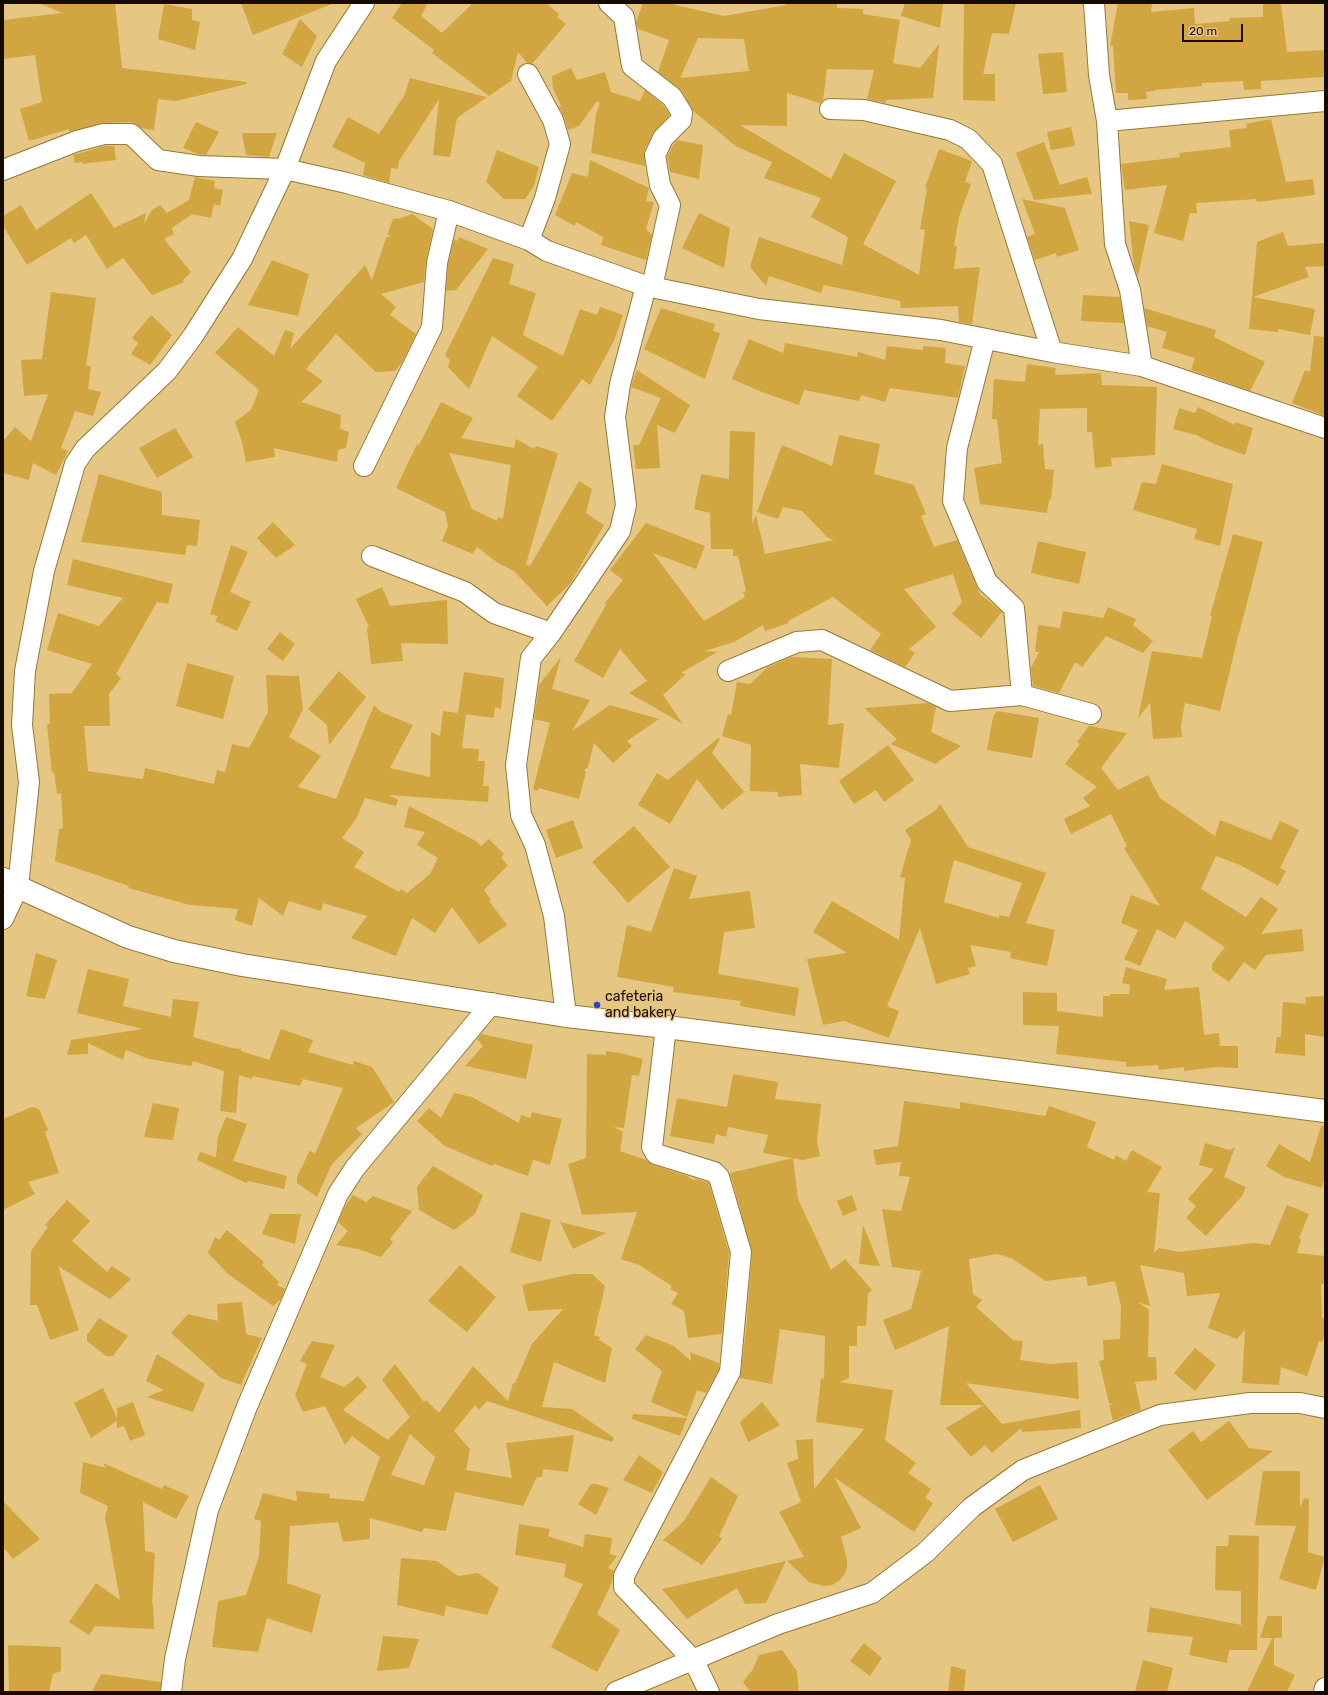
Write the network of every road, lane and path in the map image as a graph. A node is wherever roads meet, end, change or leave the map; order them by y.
1 (364, 3) edge
2 (609, 3) edge
3 (1094, 3) edge
4 (528, 74) dead end
5 (1325, 101) edge
6 (830, 108) dead end
7 (1107, 121) junction
8 (285, 169) junction
9 (3, 170) edge
10 (449, 211) junction
11 (528, 240) junction
12 (649, 286) junction
13 (985, 339) junction
14 (1052, 352) junction
15 (1142, 366) junction
16 (1325, 428) edge
17 (364, 466) dead end
18 (372, 556) dead end
19 (551, 633) junction
20 (728, 672) dead end
21 (1022, 695) junction
22 (1091, 714) dead end
23 (10, 883) edge
24 (3, 919) edge
25 (492, 1003) junction
26 (566, 1016) junction
27 (666, 1027) junction
28 (1325, 1111) edge
29 (1325, 1408) edge
30 (694, 1661) junction
31 (1325, 1688) edge
32 (171, 1692) edge
33 (616, 1692) edge
34 (709, 1692) edge
35 (1324, 1692) edge

1 - 8 street
2 - 12 street
3 - 7 street
4 - 11 street
5 - 7 street
6 - 14 street
7 - 15 street
8 - 9 street
8 - 10 street
8 - 23 street
10 - 11 street
10 - 17 street
11 - 12 street
12 - 13 street
12 - 19 street
13 - 14 street
13 - 21 street
14 - 15 street
15 - 16 street
18 - 19 street
19 - 26 street
20 - 21 street
21 - 22 street
23 - 24 street
23 - 25 main road
25 - 26 main road
25 - 32 street
26 - 27 main road
27 - 28 main road
27 - 30 street
29 - 30 street
30 - 33 street
30 - 34 street
31 - 35 street

